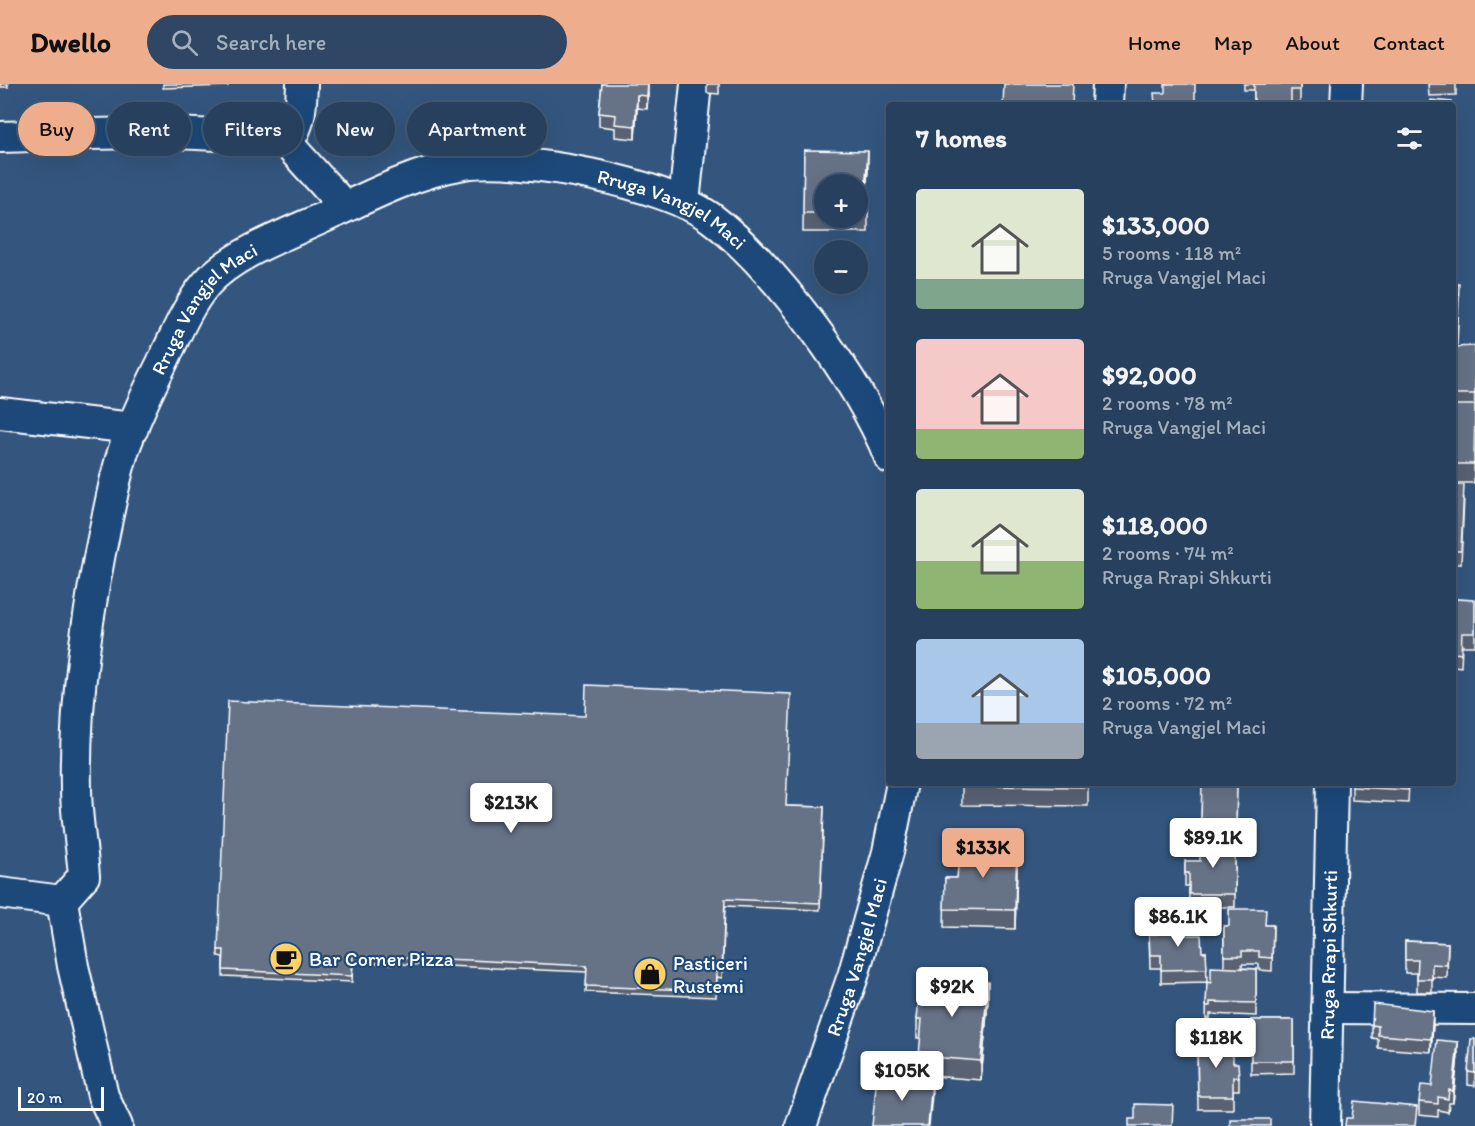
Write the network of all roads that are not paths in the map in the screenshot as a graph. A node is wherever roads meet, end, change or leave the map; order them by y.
1 (302, 84) edge
2 (696, 84) edge
3 (1108, 84) edge
4 (1347, 84) edge
5 (302, 102) edge
6 (1107, 102) edge
7 (1346, 102) edge
8 (203, 133) edge
9 (0, 137) edge
10 (299, 156) edge
11 (684, 202) junction
12 (345, 207) junction
13 (0, 413) edge
14 (133, 428) junction
15 (886, 440) edge
16 (901, 786) edge
17 (1332, 786) edge
18 (0, 893) edge
19 (62, 901) junction
20 (1327, 1008) junction
21 (1475, 1009) edge
22 (117, 1126) edge
23 (801, 1126) edge
24 (1325, 1126) edge

1 - 5 street
2 - 11 street
3 - 6 street
4 - 7 street
8 - 9 street
10 - 12 street
11 - 12 street, Rruga Vangjel Maci
11 - 15 street, Rruga Vangjel Maci
12 - 14 street, Rruga Vangjel Maci
13 - 14 street
14 - 19 street, Rruga Vangjel Maci
16 - 23 street, Rruga Vangjel Maci
17 - 20 street, Rruga Rrapi Shkurti
18 - 19 street
19 - 22 street
20 - 21 street
20 - 24 street, Rruga Rrapi Shkurti

